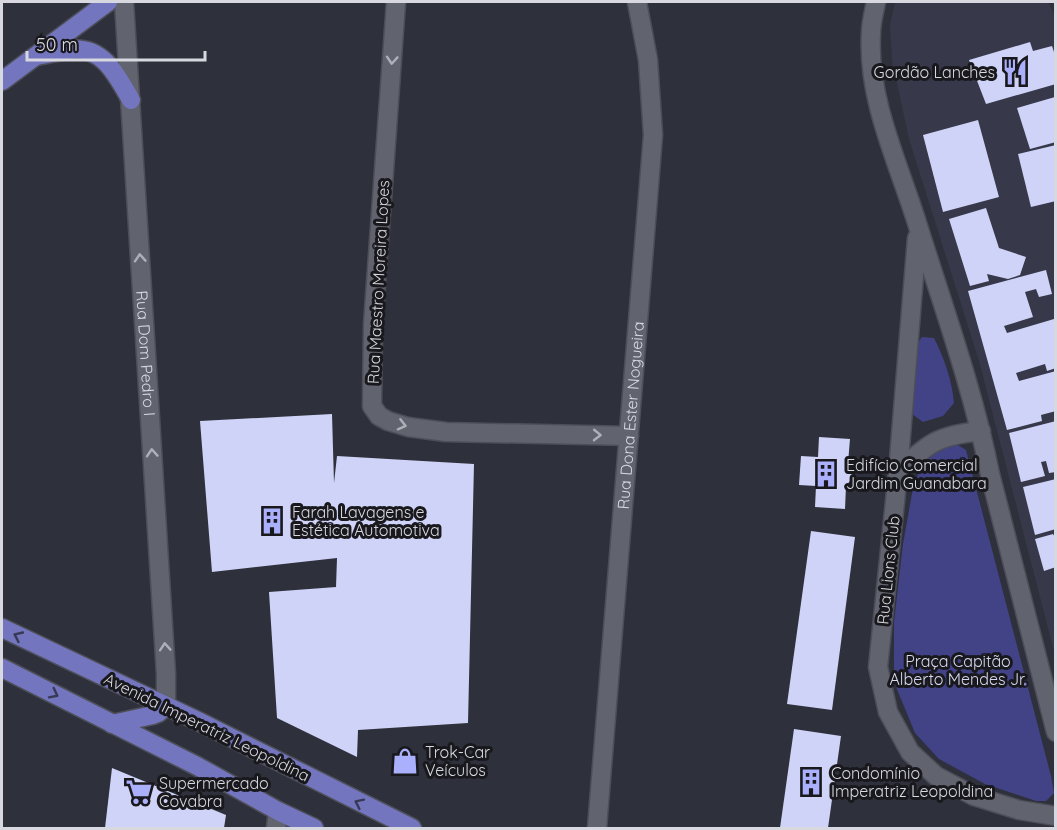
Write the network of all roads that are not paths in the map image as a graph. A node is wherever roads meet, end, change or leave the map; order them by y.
1 (108, 2) edge
2 (124, 2) edge
3 (396, 2) edge
4 (637, 2) edge
5 (876, 2) edge
6 (33, 57) junction
7 (2, 81) edge
8 (131, 100) junction
9 (918, 228) junction
10 (981, 431) junction
11 (629, 436) junction
12 (898, 472) junction
13 (2, 628) edge
14 (2, 668) edge
15 (166, 706) junction
16 (112, 724) junction
17 (1056, 732) edge
18 (1056, 816) edge
19 (277, 820) edge
20 (314, 828) edge
21 (412, 828) edge
22 (597, 828) edge

1 - 6 main road
2 - 8 street, Rua Dom Pedro I
3 -> 11 street, Rua Maestro Moreira Lopes
4 - 11 street, Rua Dona Ester Nogueira
5 - 9 street, Rua Lions Club
6 - 7 main road
6 - 8 main road
15 -> 8 street, Rua Dom Pedro I
9 - 10 street, Rua Lions Club
9 - 12 street, Rua Lions Club
10 - 12 street
10 - 17 street, Rua Lions Club
11 - 22 street, Rua Dona Ester Nogueira
12 - 18 street, Rua Lions Club
15 -> 13 main road, Avenida Imperatriz Leopoldina
14 -> 16 main road
15 - 16 main road
21 -> 15 main road, Avenida Imperatriz Leopoldina
16 - 19 main road
19 - 20 main road

